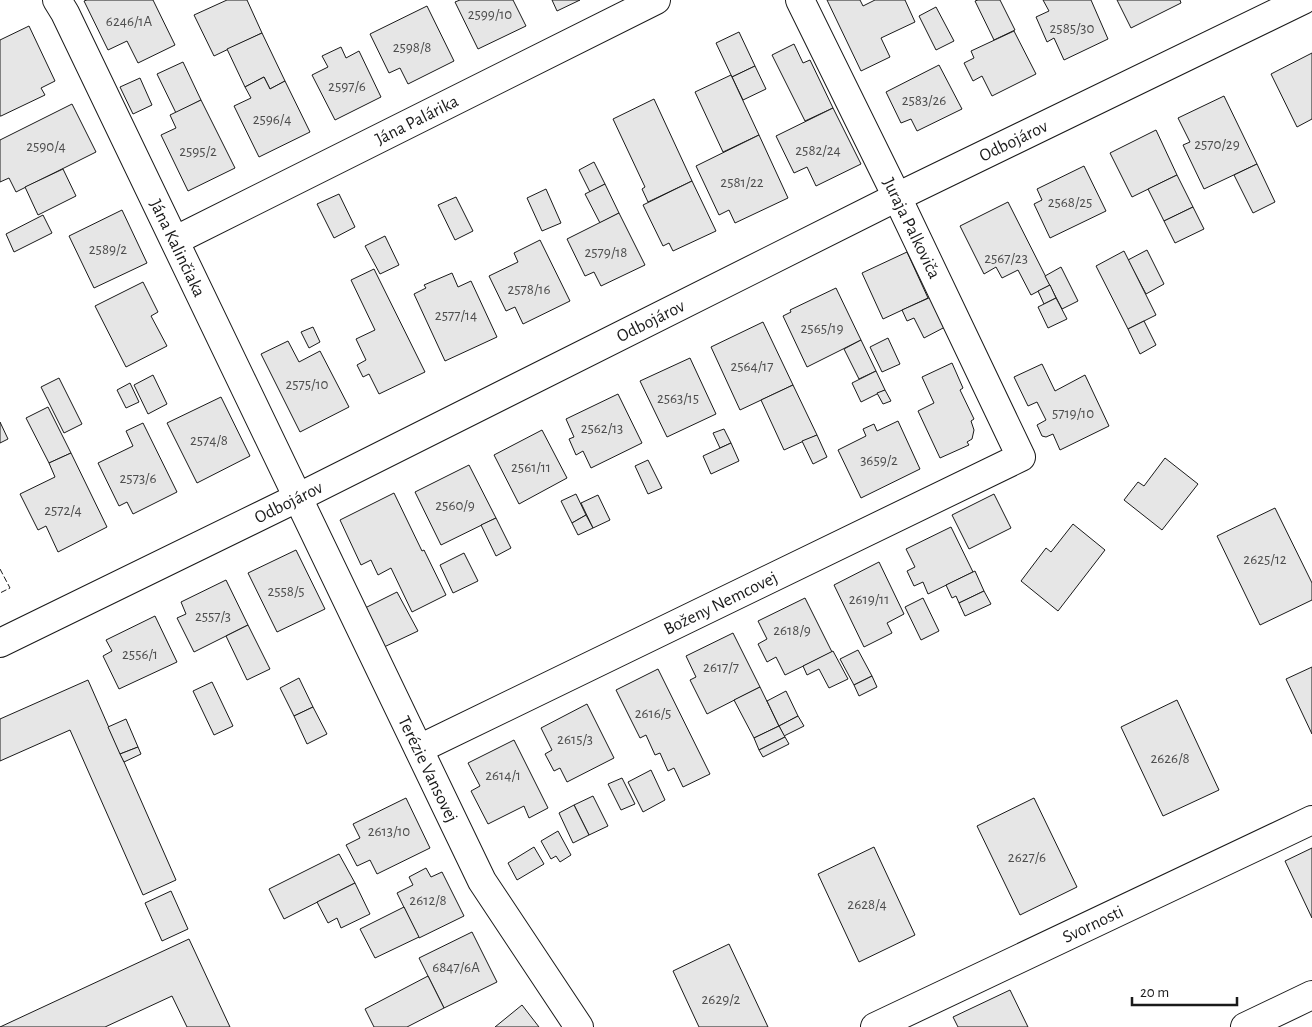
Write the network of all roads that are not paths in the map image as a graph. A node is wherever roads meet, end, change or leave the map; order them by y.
1 (57, 0) edge
2 (656, 0) edge
3 (800, 0) edge
4 (1303, 0) edge
5 (897, 197) junction
6 (176, 240) junction
7 (1021, 457) joint
8 (299, 497) junction
9 (0, 643) edge
10 (419, 749) junction
11 (1312, 820) edge
12 (1312, 995) edge
13 (579, 1027) edge
14 (875, 1027) edge
15 (1245, 1027) edge

1 - 6 street, Jána Kalinčiaka
2 - 6 street, Jána Palárika
3 - 5 street, Juraja Palkoviča
4 - 5 street, Odbojárov
5 - 7 street, Juraja Palkoviča
5 - 8 street, Odbojárov
6 - 8 street, Jána Kalinčiaka
7 - 10 street, Boženy Nemcovej
8 - 9 street, Odbojárov
8 - 10 street, Terézie Vansovej
10 - 13 street, Terézie Vansovej
11 - 14 street, Svornosti
12 - 15 street

